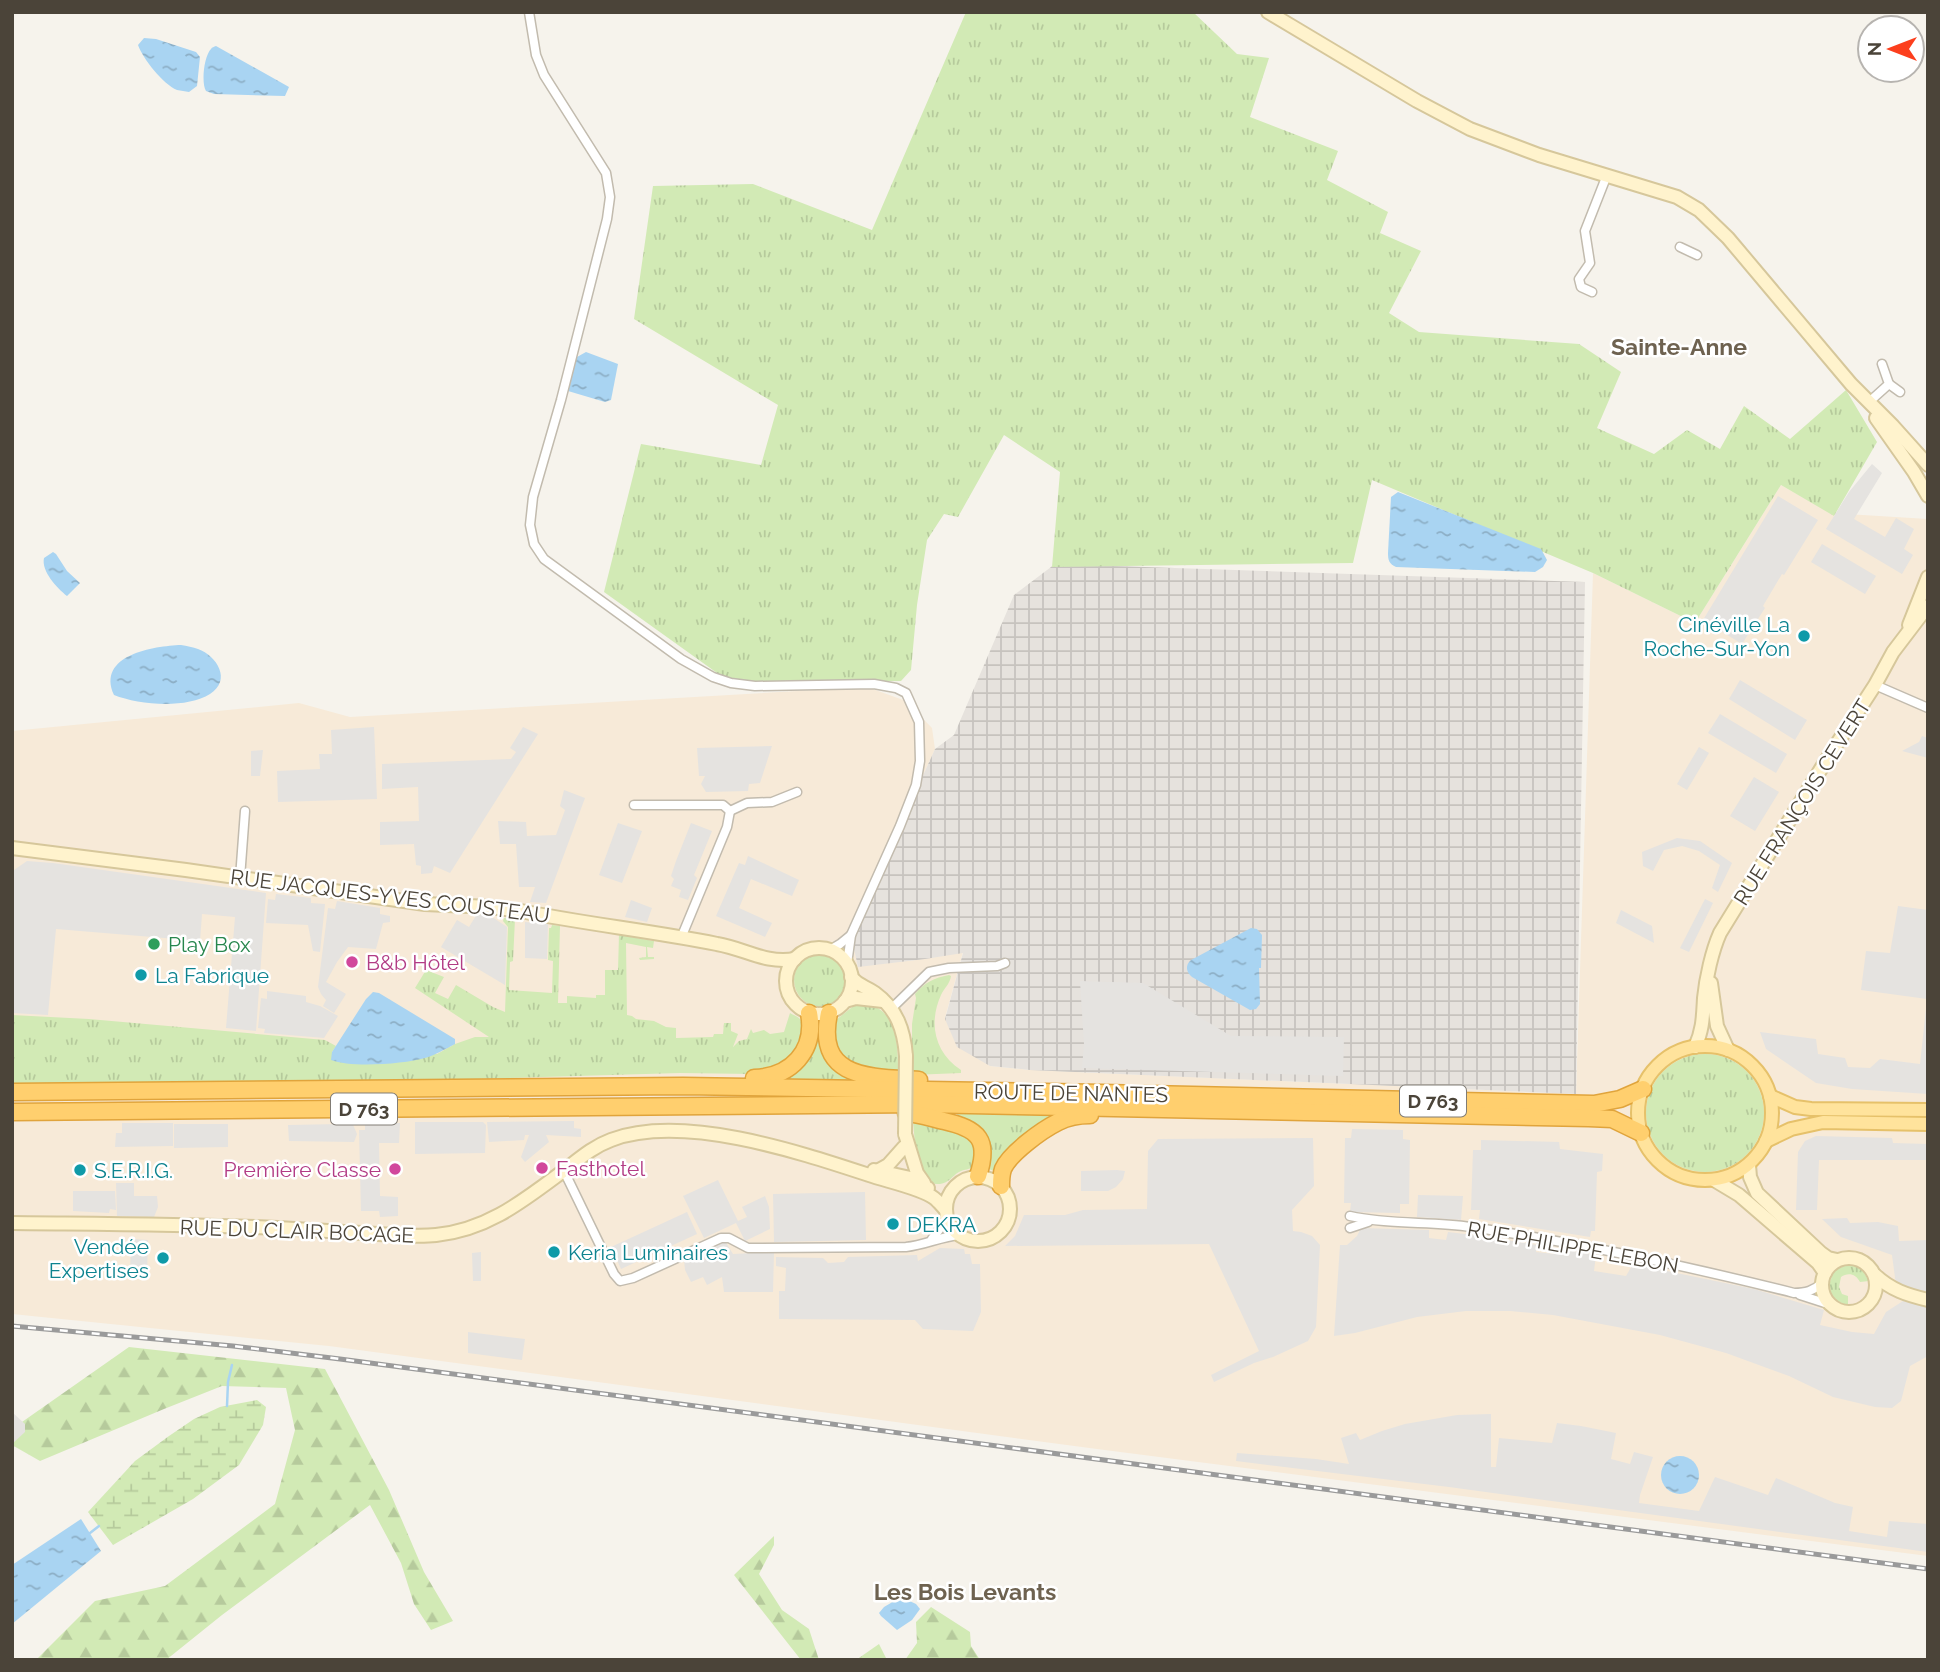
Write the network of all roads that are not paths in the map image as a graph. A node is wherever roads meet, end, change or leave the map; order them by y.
1 (529, 12) edge
2 (1268, 12) edge
3 (1607, 175) junction
4 (1681, 247) dead end
5 (1698, 255) dead end
6 (1592, 292) dead end
7 (1882, 364) dead end
8 (1851, 384) junction
9 (1889, 384) junction
10 (1900, 392) dead end
11 (1869, 402) junction
12 (1928, 465) edge
13 (1928, 496) edge
14 (1928, 577) edge
15 (1928, 606) edge
16 (1905, 635) junction
17 (1875, 685) junction
18 (1928, 708) edge
19 (796, 792) dead end
20 (634, 804) dead end
21 (245, 811) dead end
22 (730, 811) junction
23 (12, 848) edge
24 (240, 878) junction
25 (851, 935) junction
26 (681, 938) junction
27 (830, 950) junction
28 (795, 958) junction
29 (765, 959) junction
30 (1004, 962) dead end
31 (847, 964) junction
32 (1710, 973) junction
33 (851, 977) junction
34 (786, 979) junction
35 (845, 1001) junction
36 (888, 1005) junction
37 (809, 1013) junction
38 (829, 1013) junction
39 (1695, 1047) junction
40 (1728, 1050) junction
41 (697, 1086) junction
42 (1643, 1089) junction
43 (12, 1092) edge
44 (1102, 1093) junction
45 (1770, 1096) junction
46 (881, 1104) junction
47 (1148, 1108) junction
48 (1927, 1110) edge
49 (12, 1112) edge
50 (1928, 1125) edge
51 (1641, 1133) junction
52 (905, 1141) junction
53 (1766, 1141) junction
54 (1749, 1164) junction
55 (850, 1168) junction
56 (879, 1170) junction
57 (564, 1171) junction
58 (978, 1176) junction
59 (908, 1177) junction
60 (1713, 1180) junction
61 (1001, 1186) junction
62 (952, 1189) junction
63 (916, 1190) junction
64 (932, 1190) junction
65 (946, 1214) junction
66 (1350, 1216) dead end
67 (1371, 1221) junction
68 (12, 1223) edge
69 (1350, 1228) dead end
70 (959, 1235) junction
71 (932, 1240) junction
72 (1838, 1260) junction
73 (1875, 1275) junction
74 (1823, 1278) junction
75 (1794, 1293) junction
76 (1902, 1293) junction
77 (1875, 1295) junction
78 (1928, 1300) edge
79 (1831, 1305) junction

1 - 25 street
2 - 3 street
3 - 6 street
3 - 8 street
4 - 5 street
7 - 9 street
8 - 11 street
8 - 13 street
9 - 10 street
9 - 11 street
11 - 12 street
14 - 16 street, RUE FRANÇOIS CEVERT
15 - 16 street, RUE FRANÇOIS CEVERT
16 - 17 street, RUE FRANÇOIS CEVERT
17 - 18 street
17 - 32 street, RUE FRANÇOIS CEVERT
19 - 22 street
20 - 22 street
21 - 24 street
22 - 26 street
23 - 24 street, RUE JACQUES-YVES COUSTEAU
24 - 26 street, RUE JACQUES-YVES COUSTEAU
25 - 27 street
25 - 31 street
26 - 29 street, RUE JACQUES-YVES COUSTEAU
27 - 28 street
27 - 31 street
28 - 29 street, RUE JACQUES-YVES COUSTEAU
28 - 34 street
29 - 34 street, RUE JACQUES-YVES COUSTEAU
30 - 36 street
31 - 33 street
32 - 39 street, RUE FRANÇOIS CEVERT
32 - 40 street, RUE FRANÇOIS CEVERT
33 - 35 street
33 - 36 street
34 - 37 street
35 - 36 street
35 - 38 street
36 - 52 street, bridge
37 - 38 street
37 - 41 highway
38 - 44 highway
39 - 40 main road
39 - 42 main road
40 - 45 main road
41 - 43 highway, ROUTE DE NANTES / D 763
41 - 44 highway, ROUTE DE NANTES / D 763
42 - 44 highway, ROUTE DE NANTES / D 763
42 - 51 main road
45 - 48 main road
45 - 53 main road
46 - 47 highway, ROUTE DE NANTES / D 763
46 - 49 highway, ROUTE DE NANTES / D 763
46 - 58 highway
47 - 51 highway, ROUTE DE NANTES / D 763
47 - 61 highway
50 - 53 main road
51 - 60 main road
52 - 56 street
52 - 59 street
52 - 64 street
53 - 54 main road
54 - 60 main road
54 - 72 street
55 - 56 street
55 - 57 street, RUE DU CLAIR BOCAGE
55 - 63 street
56 - 59 street
57 - 68 street, RUE DU CLAIR BOCAGE
57 - 71 street
58 - 61 street
58 - 62 street
59 - 63 street
59 - 64 street
60 - 74 street
61 - 70 street
62 - 64 street
62 - 65 street
63 - 65 street
65 - 70 street
65 - 71 street
66 - 67 street, RUE PHILIPPE LEBON
67 - 69 street
67 - 75 street, RUE PHILIPPE LEBON
70 - 71 street
72 - 73 street
72 - 74 street
73 - 76 street
73 - 77 street
74 - 75 street
74 - 79 street
75 - 79 street, RUE PHILIPPE LEBON
76 - 77 street
76 - 78 street
77 - 79 street

